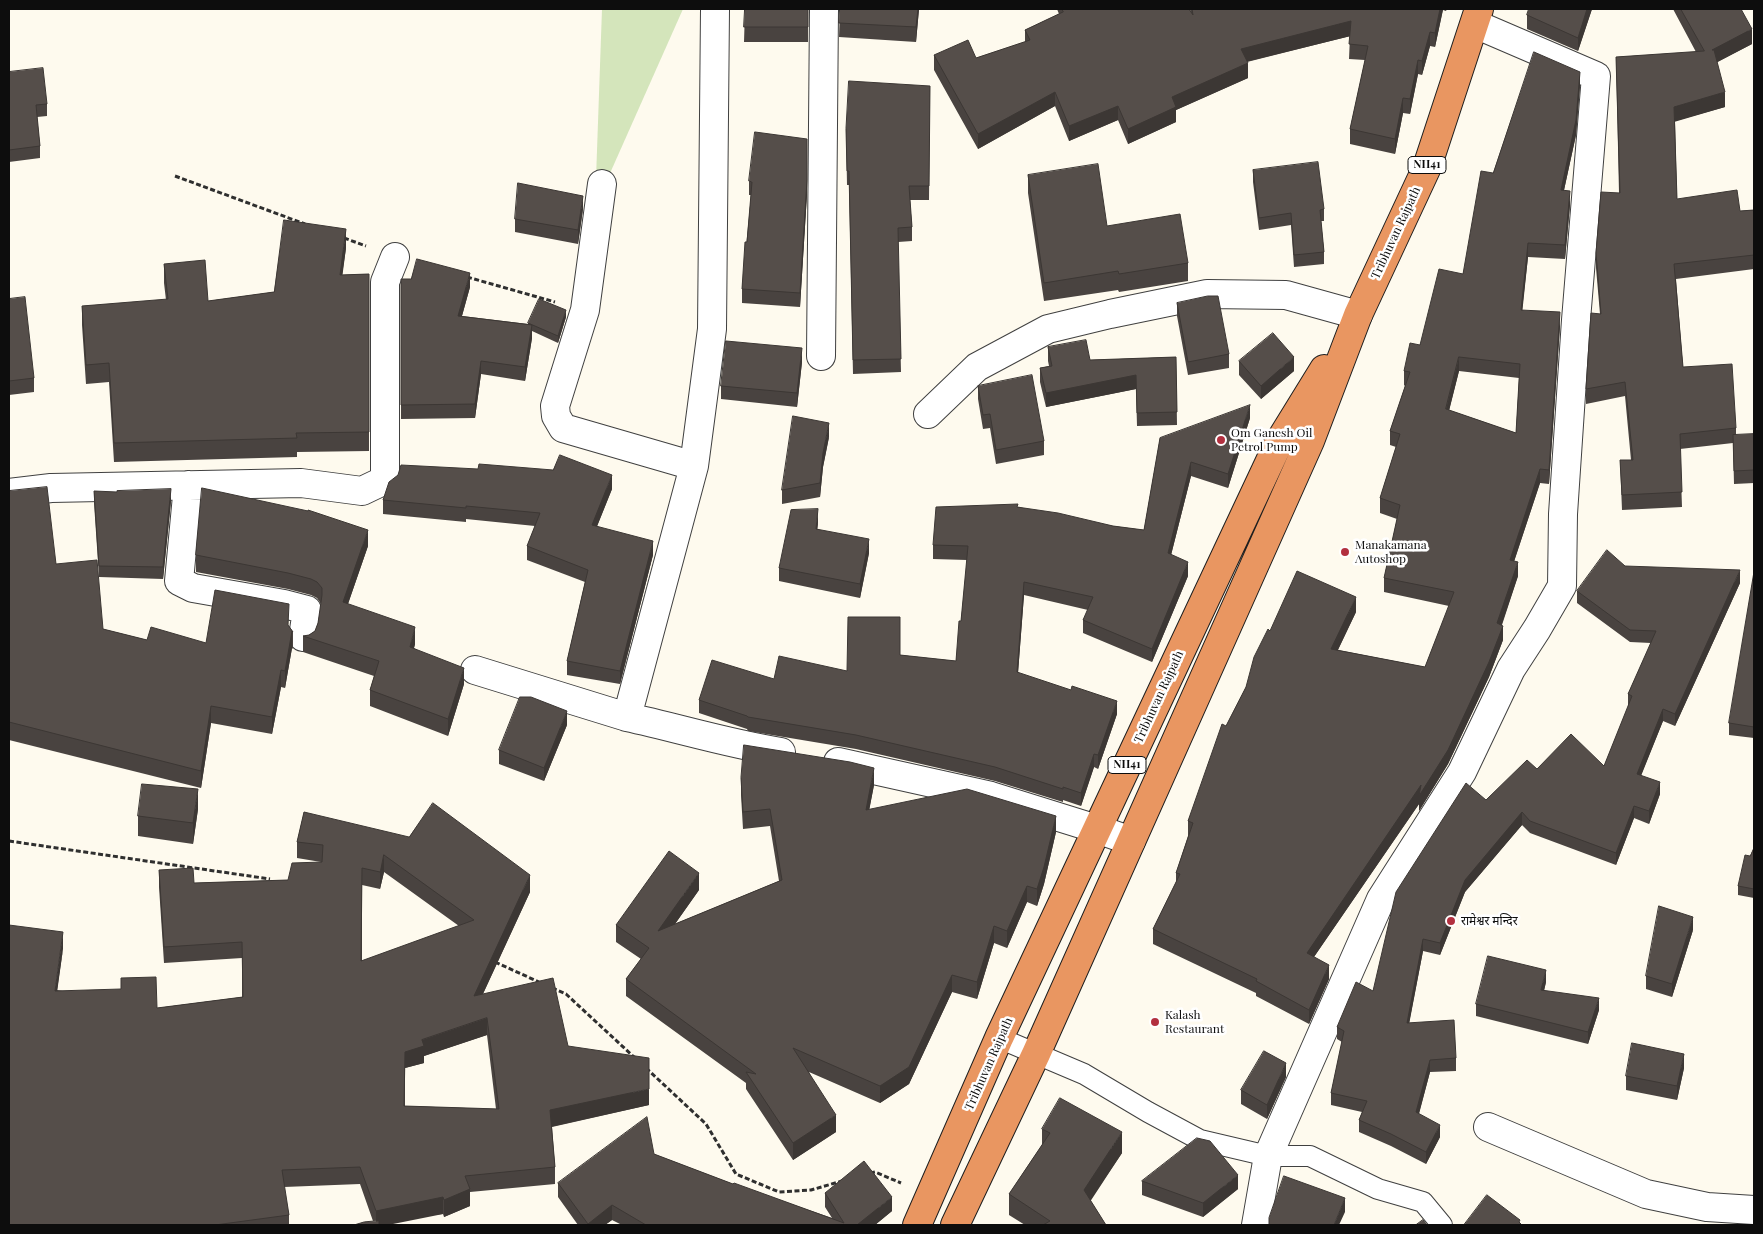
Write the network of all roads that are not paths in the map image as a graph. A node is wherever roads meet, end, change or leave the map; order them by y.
1 (715, 9) edge
2 (824, 9) edge
3 (1477, 16) edge
4 (602, 184) dead end
5 (395, 257) dead end
6 (1358, 315) junction
7 (821, 356) dead end
8 (928, 414) dead end
9 (694, 466) junction
10 (188, 485) junction
11 (9, 493) edge
12 (303, 637) edge
13 (475, 670) dead end
14 (627, 717) junction
15 (1097, 829) junction
16 (1131, 841) junction
17 (999, 1038) junction
18 (1036, 1054) junction
19 (1488, 1127) dead end
20 (1268, 1156) junction
21 (1754, 1210) edge
22 (918, 1225) edge
23 (955, 1225) edge
24 (1256, 1225) edge
25 (1442, 1225) edge

1 - 9 street
2 - 7 street
3 - 6 highway, Tribhuvan Rajpath / NH41
3 - 20 street
4 - 9 street
5 - 10 street
6 - 8 street
6 - 15 highway, Tribhuvan Rajpath / NH41
6 - 16 highway, Tribhuvan Rajpath / NH41
9 - 14 street
10 - 11 street
10 - 12 street
13 - 14 street
14 - 15 street
15 - 16 street
15 - 17 highway, Tribhuvan Rajpath / NH41
16 - 18 highway, Tribhuvan Rajpath / NH41
17 - 18 lane
17 - 22 highway, Tribhuvan Rajpath / NH41
18 - 20 lane
18 - 23 highway, Tribhuvan Rajpath / NH41
19 - 21 street
20 - 24 street
20 - 25 lane

